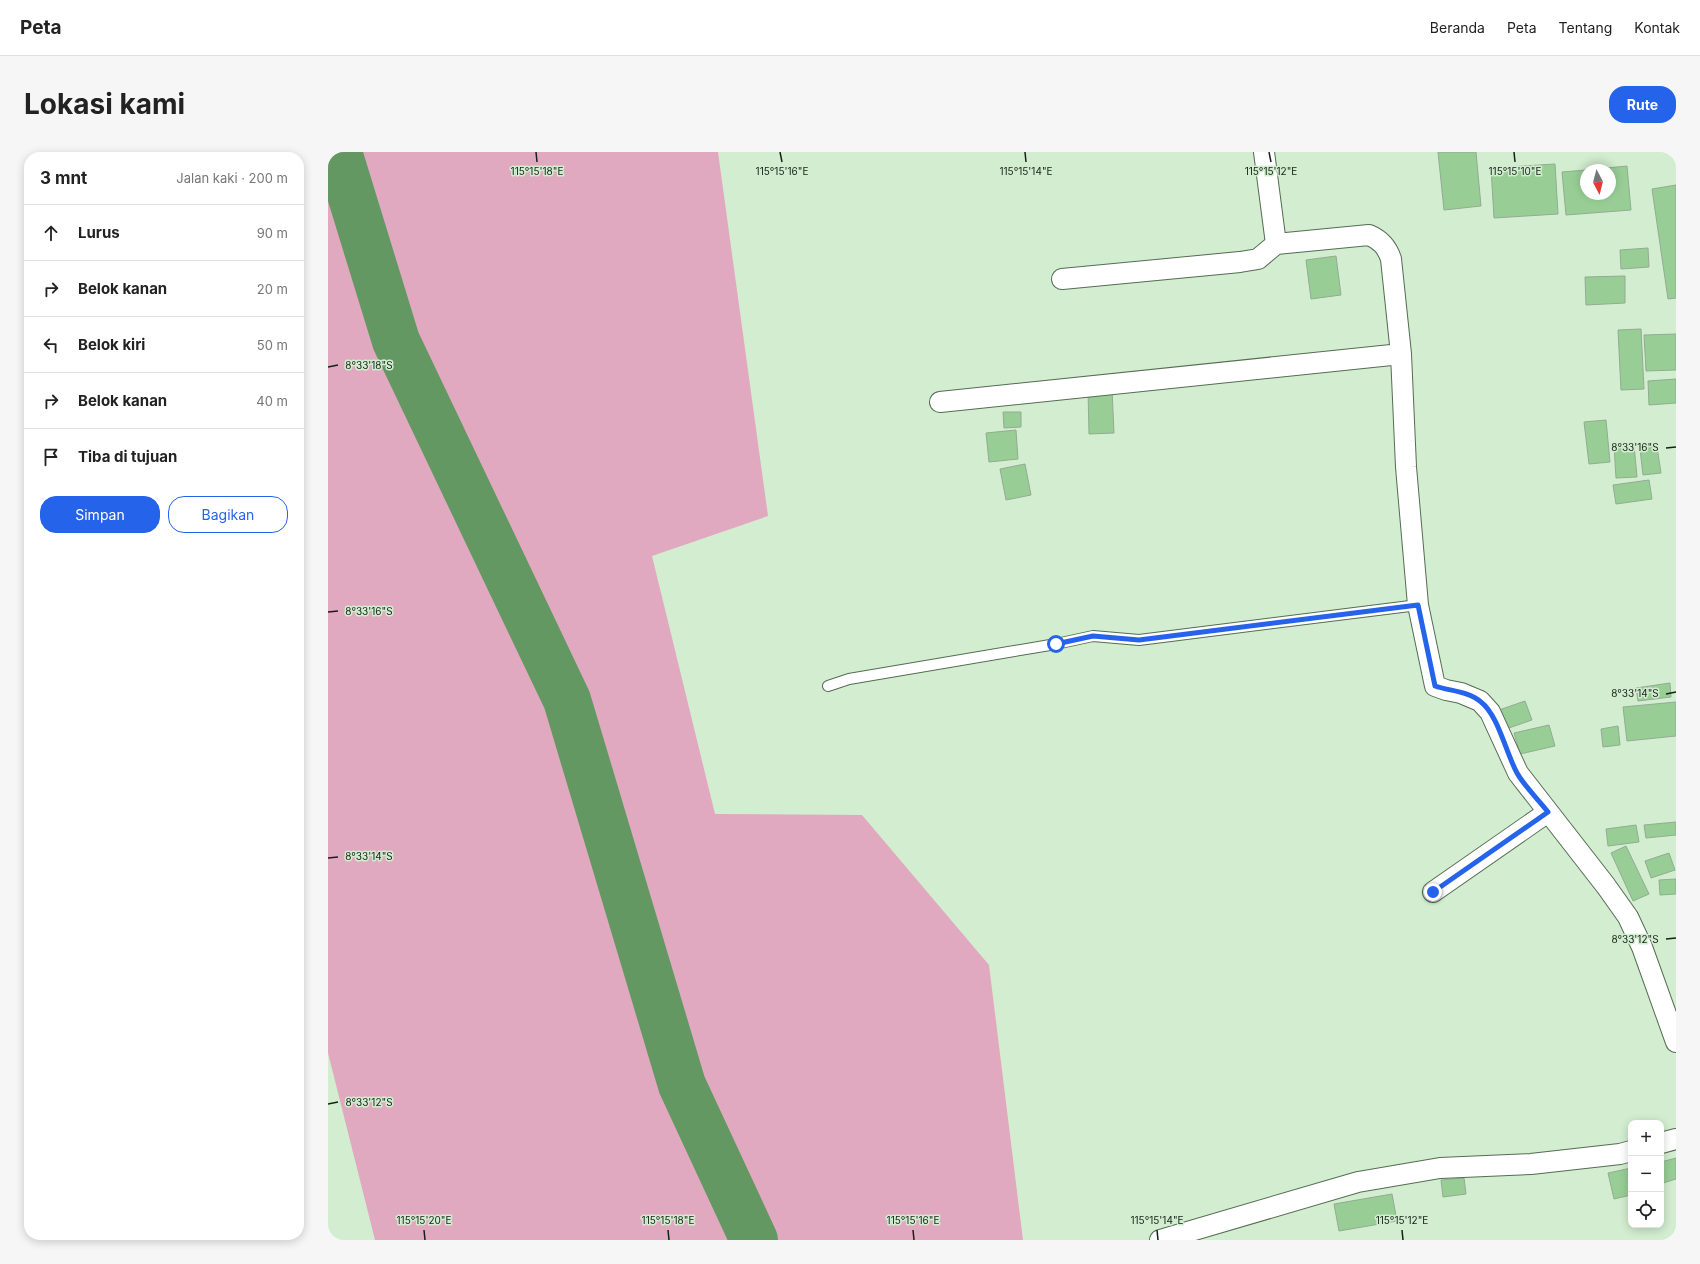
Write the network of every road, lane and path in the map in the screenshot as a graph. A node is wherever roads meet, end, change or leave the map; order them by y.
1 (1264, 152) edge
2 (1276, 244) junction
3 (1062, 279) dead end
4 (1401, 354) junction
5 (940, 402) dead end
6 (1418, 605) junction
7 (828, 686) dead end
8 (1548, 812) junction
9 (1433, 892) dead end
10 (1676, 1042) edge
11 (1676, 1139) edge
12 (1664, 1142) edge
13 (1628, 1152) edge
14 (1160, 1240) edge

1 - 2 street
2 - 3 street
2 - 4 street
4 - 5 street
4 - 6 street
6 - 7 lane
6 - 8 street
8 - 9 street
8 - 10 street
11 - 12 street
13 - 14 street

